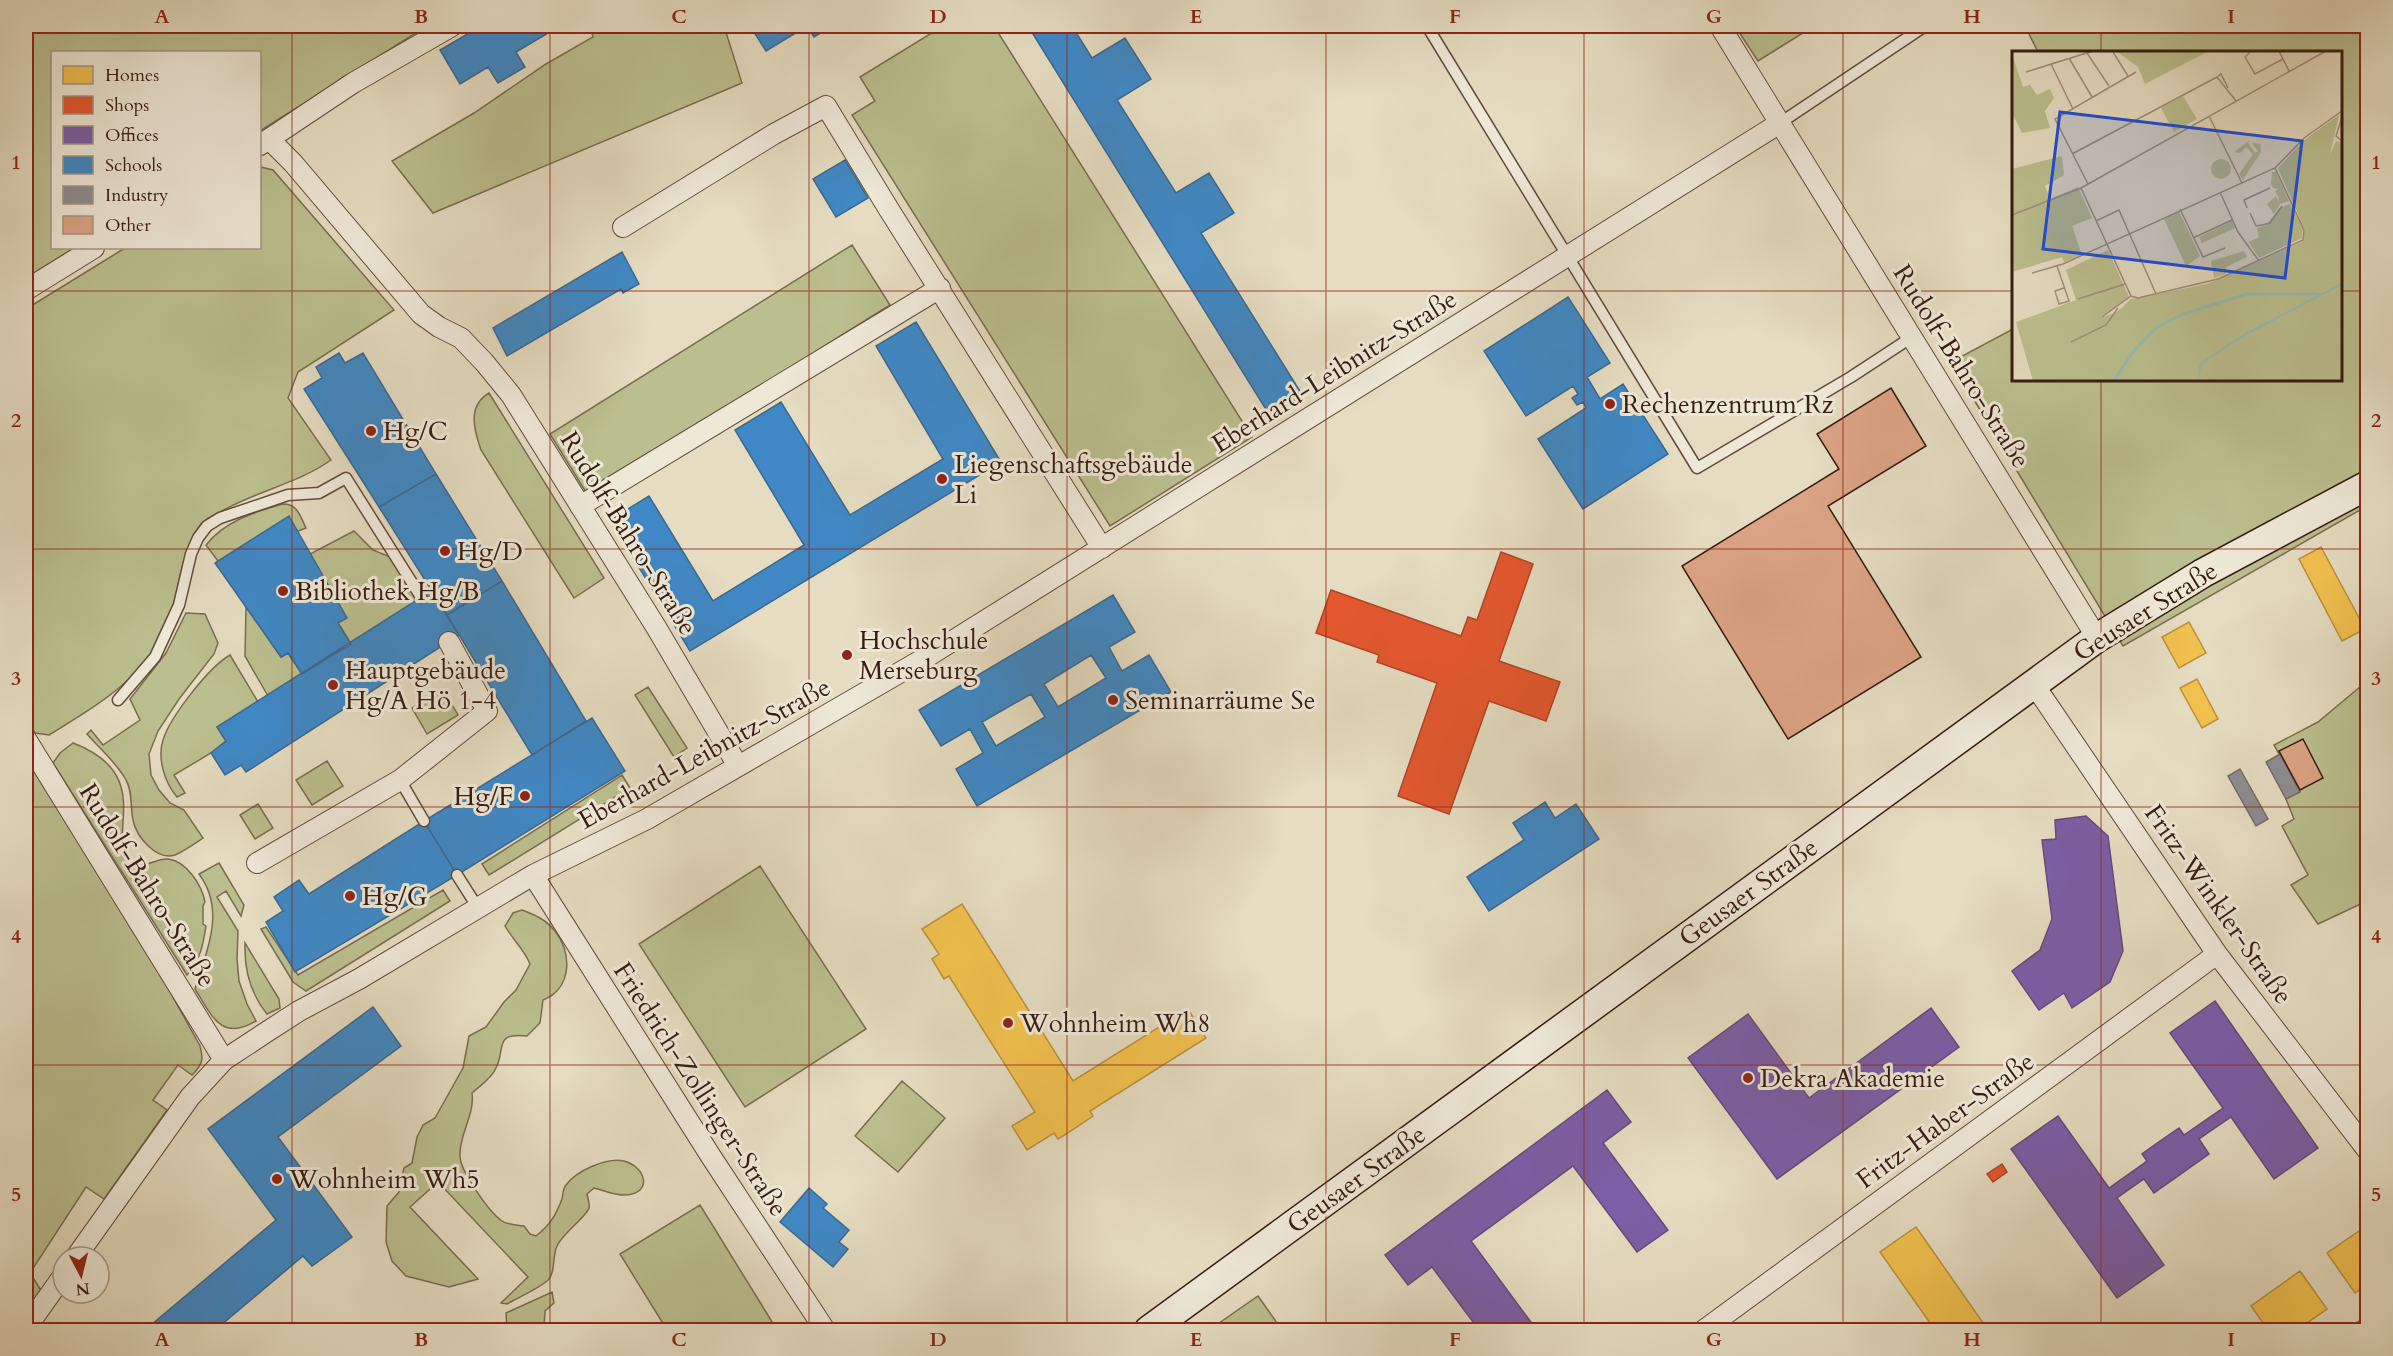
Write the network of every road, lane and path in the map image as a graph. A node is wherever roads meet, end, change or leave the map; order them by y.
1 (452, 26) edge
2 (1427, 26) edge
3 (1720, 26) edge
4 (1925, 26) edge
5 (1780, 123) junction
6 (264, 142) edge
7 (623, 227) dead end
8 (92, 249) edge
9 (1568, 257) junction
10 (940, 288) junction
11 (26, 290) edge
12 (1912, 337) junction
13 (2367, 485) edge
14 (580, 506) junction
15 (1102, 548) junction
16 (421, 597) dead end
17 (2097, 638) junction
18 (449, 642) dead end
19 (2033, 683) junction
20 (118, 700) dead end
21 (26, 739) edge
22 (738, 766) junction
23 (400, 780) junction
24 (424, 821) dead end
25 (257, 863) dead end
26 (458, 875) dead end
27 (533, 875) junction
28 (478, 908) junction
29 (2217, 954) junction
30 (224, 1060) junction
31 (2367, 1151) edge
32 (85, 1245) edge
33 (51, 1293) edge
34 (26, 1328) edge
35 (825, 1330) edge
36 (1149, 1330) edge
37 (1704, 1330) edge

1 - 6 street
2 - 9 lane
3 - 5 street, Rudolf-Bahro-Straße
4 - 5 lane
5 - 9 street, Eberhard-Leibnitz-Straße
5 - 12 street, Rudolf-Bahro-Straße
6 - 14 street, Rudolf-Bahro-Straße
7 - 10 street
8 - 11 street
9 - 12 lane
9 - 15 street, Eberhard-Leibnitz-Straße
10 - 14 street
10 - 15 street
12 - 17 street, Rudolf-Bahro-Straße
13 - 17 street, Geusaer Straße
14 - 22 street, Rudolf-Bahro-Straße
15 - 22 street, Eberhard-Leibnitz-Straße
16 - 20 lane
17 - 19 street, Geusaer Straße
18 - 23 street
19 - 29 street, Fritz-Winkler-Straße
19 - 36 street, Geusaer Straße
21 - 30 street, Rudolf-Bahro-Straße
22 - 27 street, Eberhard-Leibnitz-Straße
23 - 24 lane
23 - 25 street
26 - 28 lane
27 - 28 street, Eberhard-Leibnitz-Straße
27 - 35 street, Friedrich-Zollinger-Straße
28 - 30 street, Eberhard-Leibnitz-Straße
29 - 31 street, Fritz-Winkler-Straße
29 - 37 street, Fritz-Haber-Straße
30 - 32 street, Eberhard-Leibnitz-Straße
33 - 34 street

